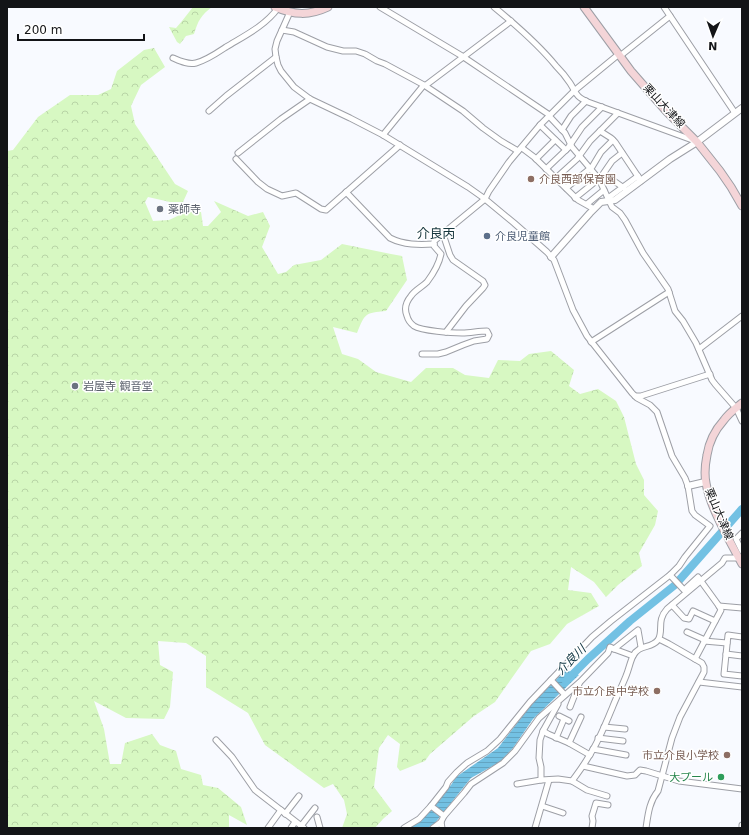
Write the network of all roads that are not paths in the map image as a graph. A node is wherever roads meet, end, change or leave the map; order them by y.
1 (328, 7) edge
2 (380, 7) edge
3 (494, 7) edge
4 (584, 7) edge
5 (664, 7) edge
6 (276, 8) edge
7 (290, 12) junction
8 (670, 16) junction
9 (511, 22) junction
10 (282, 30) junction
11 (620, 55) junction
12 (276, 57) junction
13 (463, 57) junction
14 (173, 58) dead end
15 (424, 85) junction
16 (574, 91) junction
17 (310, 99) junction
18 (586, 101) junction
19 (602, 107) junction
20 (742, 108) edge
21 (209, 110) dead end
22 (618, 113) junction
23 (735, 113) junction
24 (549, 116) junction
25 (540, 125) junction
26 (562, 130) junction
27 (600, 131) junction
28 (383, 135) junction
29 (555, 140) junction
30 (613, 140) junction
31 (697, 142) junction
32 (571, 144) junction
33 (400, 145) junction
34 (520, 149) junction
35 (566, 150) junction
36 (238, 153) dead end
37 (622, 153) junction
38 (579, 157) junction
39 (236, 159) dead end
40 (536, 159) junction
41 (590, 168) junction
42 (546, 169) junction
43 (604, 174) junction
44 (556, 178) junction
45 (639, 178) junction
46 (599, 179) junction
47 (566, 188) junction
48 (625, 189) junction
49 (604, 190) junction
50 (346, 192) junction
51 (575, 198) junction
52 (485, 199) junction
53 (609, 200) junction
54 (587, 204) junction
55 (742, 206) edge
56 (594, 209) junction
57 (443, 234) junction
58 (434, 244) junction
59 (552, 257) junction
60 (669, 292) junction
61 (742, 316) edge
62 (446, 332) junction
63 (591, 342) junction
64 (698, 348) junction
65 (422, 354) dead end
66 (710, 374) junction
67 (635, 396) junction
68 (739, 406) edge
69 (742, 421) edge
70 (705, 482) junction
71 (688, 486) junction
72 (718, 517) junction
73 (710, 526) junction
74 (742, 533) edge
75 (741, 553) edge
76 (672, 576) junction
77 (701, 581) junction
78 (683, 589) junction
79 (672, 605) junction
80 (719, 606) junction
81 (742, 608) edge
82 (667, 609) junction
83 (715, 621) junction
84 (687, 632) dead end
85 (742, 637) edge
86 (659, 639) junction
87 (704, 641) junction
88 (728, 643) junction
89 (641, 648) junction
90 (614, 649) junction
91 (726, 654) junction
92 (633, 656) junction
93 (742, 656) edge
94 (695, 659) junction
95 (742, 676) edge
96 (552, 682) junction
97 (580, 682) junction
98 (699, 682) junction
99 (742, 686) edge
100 (563, 697) junction
101 (570, 707) dead end
102 (581, 717) dead end
103 (564, 719) dead end
104 (604, 727) junction
105 (625, 729) dead end
106 (543, 731) junction
107 (556, 738) junction
108 (598, 738) junction
109 (216, 740) dead end
110 (623, 741) dead end
111 (569, 743) junction
112 (593, 749) junction
113 (590, 755) junction
114 (626, 755) dead end
115 (583, 766) junction
116 (662, 776) junction
117 (541, 780) junction
118 (549, 780) junction
119 (572, 781) junction
120 (517, 784) dead end
121 (742, 789) edge
122 (299, 796) dead end
123 (607, 796) dead end
124 (608, 805) dead end
125 (431, 806) junction
126 (542, 806) junction
127 (315, 808) dead end
128 (283, 812) junction
129 (563, 813) dead end
130 (443, 815) junction
131 (318, 817) dead end
132 (295, 822) junction
133 (441, 825) edge
134 (742, 825) edge
135 (302, 827) edge
136 (268, 828) edge
137 (291, 828) edge
138 (320, 828) edge
139 (404, 828) edge
140 (433, 828) edge
141 (535, 828) edge
142 (592, 828) edge
143 (646, 828) edge
144 (742, 828) edge

1 - 7 main road
2 - 13 street
3 - 9 street
4 - 11 main road, 栗山大津線
5 - 8 street
6 - 7 main road
6 - 14 street
7 - 10 street
8 - 11 street
8 - 23 street
9 - 13 street
9 - 16 street
10 - 12 street
10 - 15 street
11 - 16 street
11 - 31 main road, 栗山大津線
12 - 17 street
12 - 21 street
13 - 15 street
13 - 24 street
15 - 28 street
15 - 34 street
16 - 18 street
16 - 24 street
17 - 28 street
17 - 36 street
18 - 19 street
18 - 26 street
19 - 22 street
19 - 32 street
20 - 23 street
22 - 27 street
22 - 31 street
23 - 31 street
24 - 25 street
24 - 26 street
25 - 29 street
25 - 34 street
26 - 32 street
27 - 30 street
27 - 38 street
28 - 33 street
29 - 35 street
29 - 40 street
30 - 37 street
30 - 41 street
31 - 45 street
31 - 55 main road, 栗山大津線
32 - 35 street
32 - 38 street
33 - 50 street
33 - 52 street
34 - 40 street
34 - 52 street
35 - 42 street
37 - 43 street
37 - 45 street
38 - 41 street
38 - 44 street
39 - 50 street
40 - 42 street
41 - 46 street
41 - 47 street
42 - 44 street
43 - 46 street
43 - 48 street
44 - 47 street
45 - 48 street
46 - 49 street
46 - 51 street
47 - 51 street
48 - 53 street
49 - 53 street
49 - 54 street
50 - 58 street
51 - 54 street
52 - 57 street
52 - 59 street
53 - 56 street
53 - 60 street
54 - 56 street
56 - 59 street
57 - 58 street
57 - 62 street
58 - 62 street
59 - 63 street
60 - 63 street
60 - 64 street
61 - 64 street
62 - 65 street
63 - 67 street
64 - 66 street
66 - 67 street
66 - 68 street
67 - 71 street
68 - 69 street
68 - 70 main road, 栗山大津線
70 - 71 street
70 - 72 main road, 栗山大津線
71 - 73 street
72 - 73 street
72 - 75 main road, 栗山大津線
73 - 76 street
74 - 75 street
75 - 77 street
76 - 78 street
76 - 96 street
77 - 78 street
77 - 79 street
77 - 80 street
78 - 82 street
79 - 82 street
79 - 83 street
80 - 81 street
80 - 83 street
82 - 86 street
83 - 87 street
84 - 87 street
85 - 88 street
86 - 89 street
86 - 94 street
87 - 88 street
87 - 94 street
88 - 91 street
89 - 90 street
89 - 92 street
90 - 92 street
90 - 97 street
91 - 93 street
91 - 95 street
92 - 104 street
94 - 98 street
96 - 100 street
96 - 125 street
97 - 100 street
97 - 101 street
98 - 99 street
98 - 116 street
100 - 106 street
100 - 130 street
102 - 111 street
103 - 107 street
104 - 105 street
104 - 108 street
106 - 107 street
106 - 117 street
107 - 111 street
108 - 110 street
108 - 112 street
109 - 128 street
111 - 113 street
112 - 113 street
112 - 114 street
113 - 115 street
115 - 116 street
115 - 119 street
116 - 121 street
116 - 143 street
117 - 118 street
117 - 120 street
118 - 119 street
118 - 126 street
119 - 123 street
122 - 128 street
124 - 142 street
125 - 130 street
125 - 139 street
126 - 129 street
126 - 141 street
127 - 135 street
128 - 132 street
128 - 136 street
130 - 133 street
131 - 138 street
132 - 135 street
132 - 137 street
133 - 140 street
134 - 144 street

